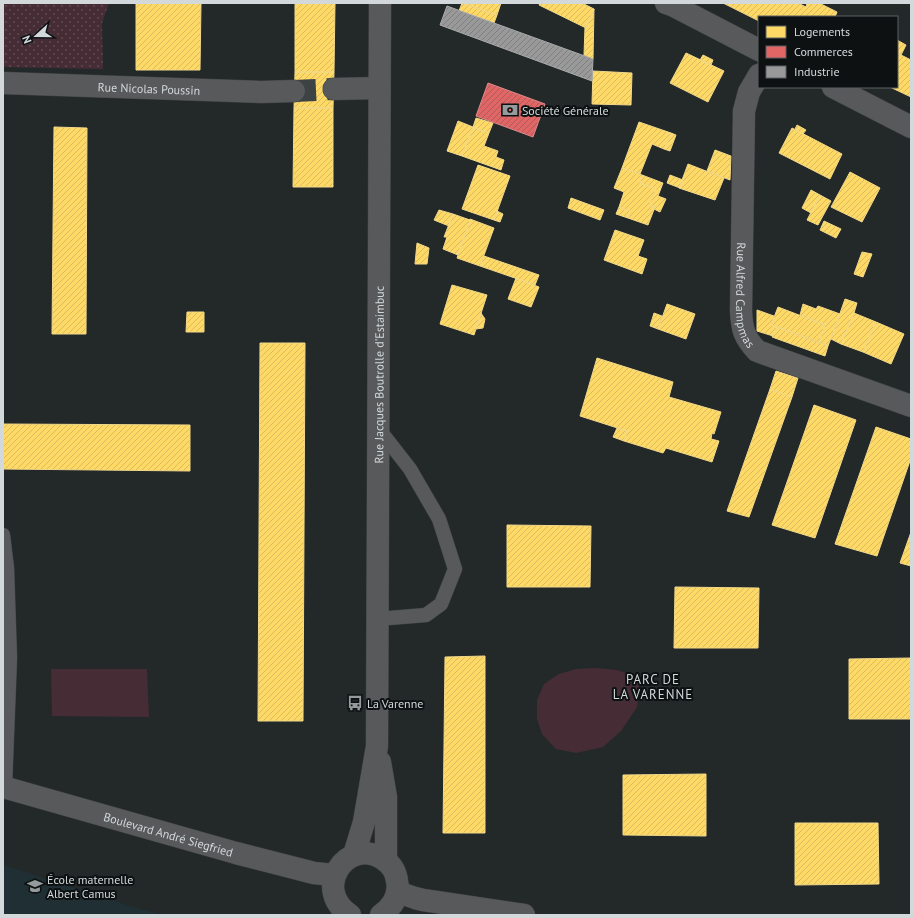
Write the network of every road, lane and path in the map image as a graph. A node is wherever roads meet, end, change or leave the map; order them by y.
1 (380, 3) edge
2 (666, 3) edge
3 (758, 49) edge
4 (758, 77) edge
5 (3, 83) edge
6 (379, 88) junction
7 (835, 88) edge
8 (334, 89) tunnel mouth
9 (294, 91) tunnel mouth
10 (911, 127) edge
11 (911, 406) edge
12 (378, 428) junction
13 (3, 535) edge
14 (377, 619) junction
15 (5, 711) edge
16 (377, 746) junction
17 (4, 787) edge
18 (354, 855) junction
19 (386, 861) junction
20 (334, 875) junction
21 (398, 892) junction
22 (350, 915) edge
23 (381, 915) edge
24 (524, 915) edge

1 - 6 street, Rue Jacques Boutrolle d'Estaimbuc
2 - 3 street
4 - 11 street, Rue Alfred Campmas
5 - 9 street, Rue Nicolas Poussin
6 - 8 street
6 - 12 street, Rue Jacques Boutrolle d'Estaimbuc
7 - 10 street
12 - 14 street, Rue Jacques Boutrolle d'Estaimbuc
12 - 14 lane
13 - 15 lane
14 - 16 street, Rue Jacques Boutrolle d'Estaimbuc
15 - 17 lane
16 - 18 street, Rue Jacques Boutrolle d'Estaimbuc
16 - 19 street, Rue Jacques Boutrolle d'Estaimbuc
17 - 20 street, Boulevard André Siegfried
18 - 19 street
18 - 20 street
19 - 21 street
20 - 22 street
21 - 23 street
21 - 24 street

